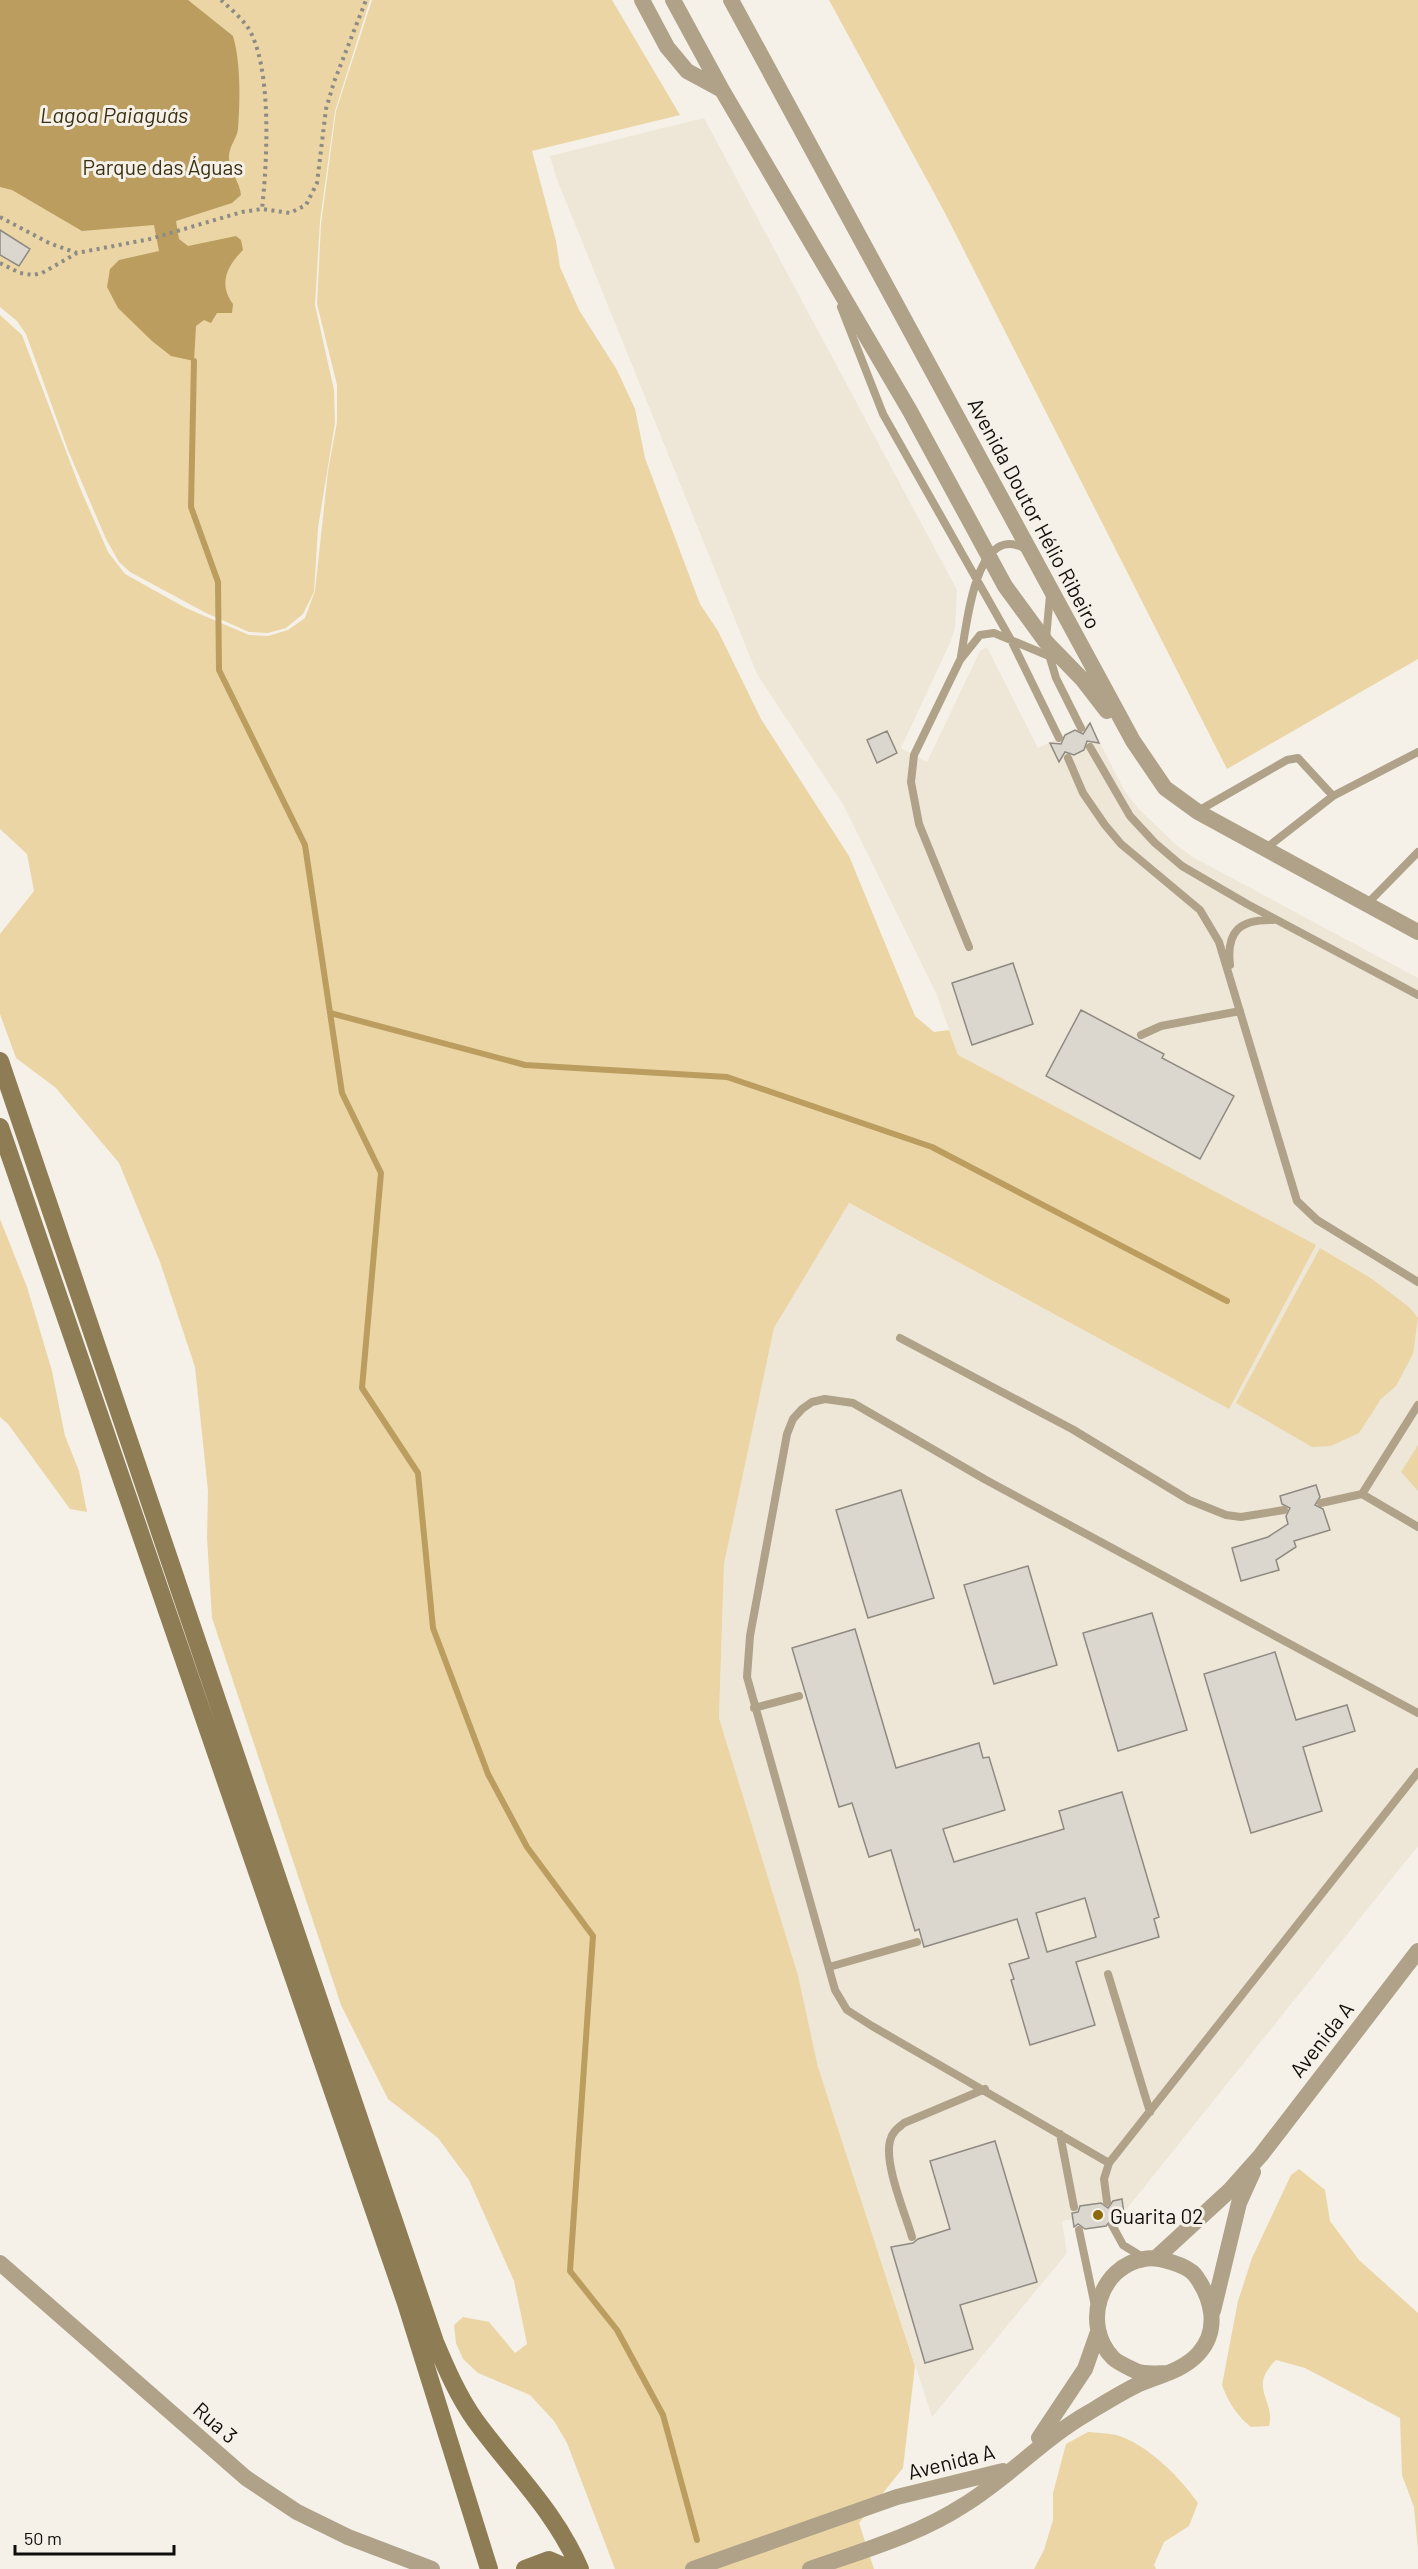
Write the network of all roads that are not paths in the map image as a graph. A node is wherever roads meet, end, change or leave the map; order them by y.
1 (642, 0) edge
2 (673, 0) edge
3 (731, 0) edge
4 (722, 90) junction
5 (822, 259) junction
6 (1027, 550) junction
7 (988, 557) junction
8 (976, 580) junction
9 (1051, 592) junction
10 (1011, 640) junction
11 (1048, 649) junction
12 (960, 660) junction
13 (1081, 728) dead end
14 (1059, 738) dead end
15 (1133, 741) junction
16 (1090, 747) dead end
17 (1418, 752) edge
18 (1068, 758) dead end
19 (1333, 796) junction
20 (1198, 812) junction
21 (1266, 849) junction
22 (1418, 852) edge
23 (1367, 904) junction
24 (1277, 920) junction
25 (1418, 932) edge
26 (969, 947) dead end
27 (1232, 985) junction
28 (1418, 995) edge
29 (1240, 1011) junction
30 (1141, 1035) dead end
31 (0, 1061) edge
32 (0, 1127) edge
33 (1418, 1282) edge
34 (900, 1338) dead end
35 (1418, 1405) edge
36 (1362, 1494) junction
37 (1321, 1503) dead end
38 (1284, 1510) dead end
39 (1418, 1527) edge
40 (799, 1696) dead end
41 (754, 1708) junction
42 (1418, 1713) edge
43 (1418, 1772) edge
44 (916, 1942) dead end
45 (1418, 1951) edge
46 (829, 1966) junction
47 (1107, 1974) dead end
48 (985, 2089) junction
49 (1150, 2112) junction
50 (1060, 2134) junction
51 (1261, 2155) junction
52 (1109, 2163) junction
53 (1107, 2202) dead end
54 (1074, 2207) dead end
55 (1112, 2224) dead end
56 (1079, 2230) dead end
57 (912, 2237) dead end
58 (1150, 2258) junction
59 (0, 2263) edge
60 (1096, 2313) junction
61 (1212, 2316) junction
62 (1098, 2332) junction
63 (1168, 2373) junction
64 (1010, 2469) junction
65 (575, 2564) edge
66 (432, 2569) edge
67 (489, 2569) edge
68 (525, 2569) edge
69 (592, 2569) edge
70 (693, 2569) edge
71 (810, 2569) edge

1 - 4 street
2 - 4 street
3 - 6 street, Avenida Doutor Hélio Ribeiro
4 - 5 street
5 - 7 street
5 - 8 lane
6 - 7 lane
6 - 9 street, Avenida Doutor Hélio Ribeiro
7 - 8 lane
7 - 11 street
8 - 10 lane
8 - 12 lane
9 - 11 lane
9 - 15 street, Avenida Doutor Hélio Ribeiro
10 - 11 lane
10 - 12 lane
10 - 14 lane
11 - 13 lane
11 - 15 street
12 - 26 lane
15 - 20 street, Avenida Doutor Hélio Ribeiro
16 - 24 lane
17 - 19 lane
18 - 27 lane
19 - 20 lane
19 - 21 lane
20 - 21 street, Avenida Doutor Hélio Ribeiro
21 - 23 street, Avenida Doutor Hélio Ribeiro
22 - 23 lane
23 - 25 street, Avenida Doutor Hélio Ribeiro
24 - 27 lane
24 - 28 lane
27 - 29 lane
29 - 30 lane
29 - 33 lane
31 - 65 street
32 - 67 street
34 - 38 lane
35 - 36 lane
36 - 37 lane
36 - 39 lane
40 - 41 lane
41 - 42 lane
41 - 46 lane
43 - 49 lane
44 - 46 lane
45 - 51 street, Avenida A
46 - 48 lane
47 - 49 lane
48 - 50 lane
48 - 57 lane
49 - 52 lane
50 - 52 lane
50 - 54 lane
51 - 58 street
51 - 61 street
52 - 53 lane
55 - 58 lane
56 - 60 lane
58 - 60 street
58 - 61 street
59 - 66 street, Rua 3
60 - 62 street
61 - 63 street
62 - 63 street
62 - 64 street
63 - 64 street
64 - 70 street, Avenida A
64 - 71 street, Avenida A
65 - 68 street
65 - 69 street

